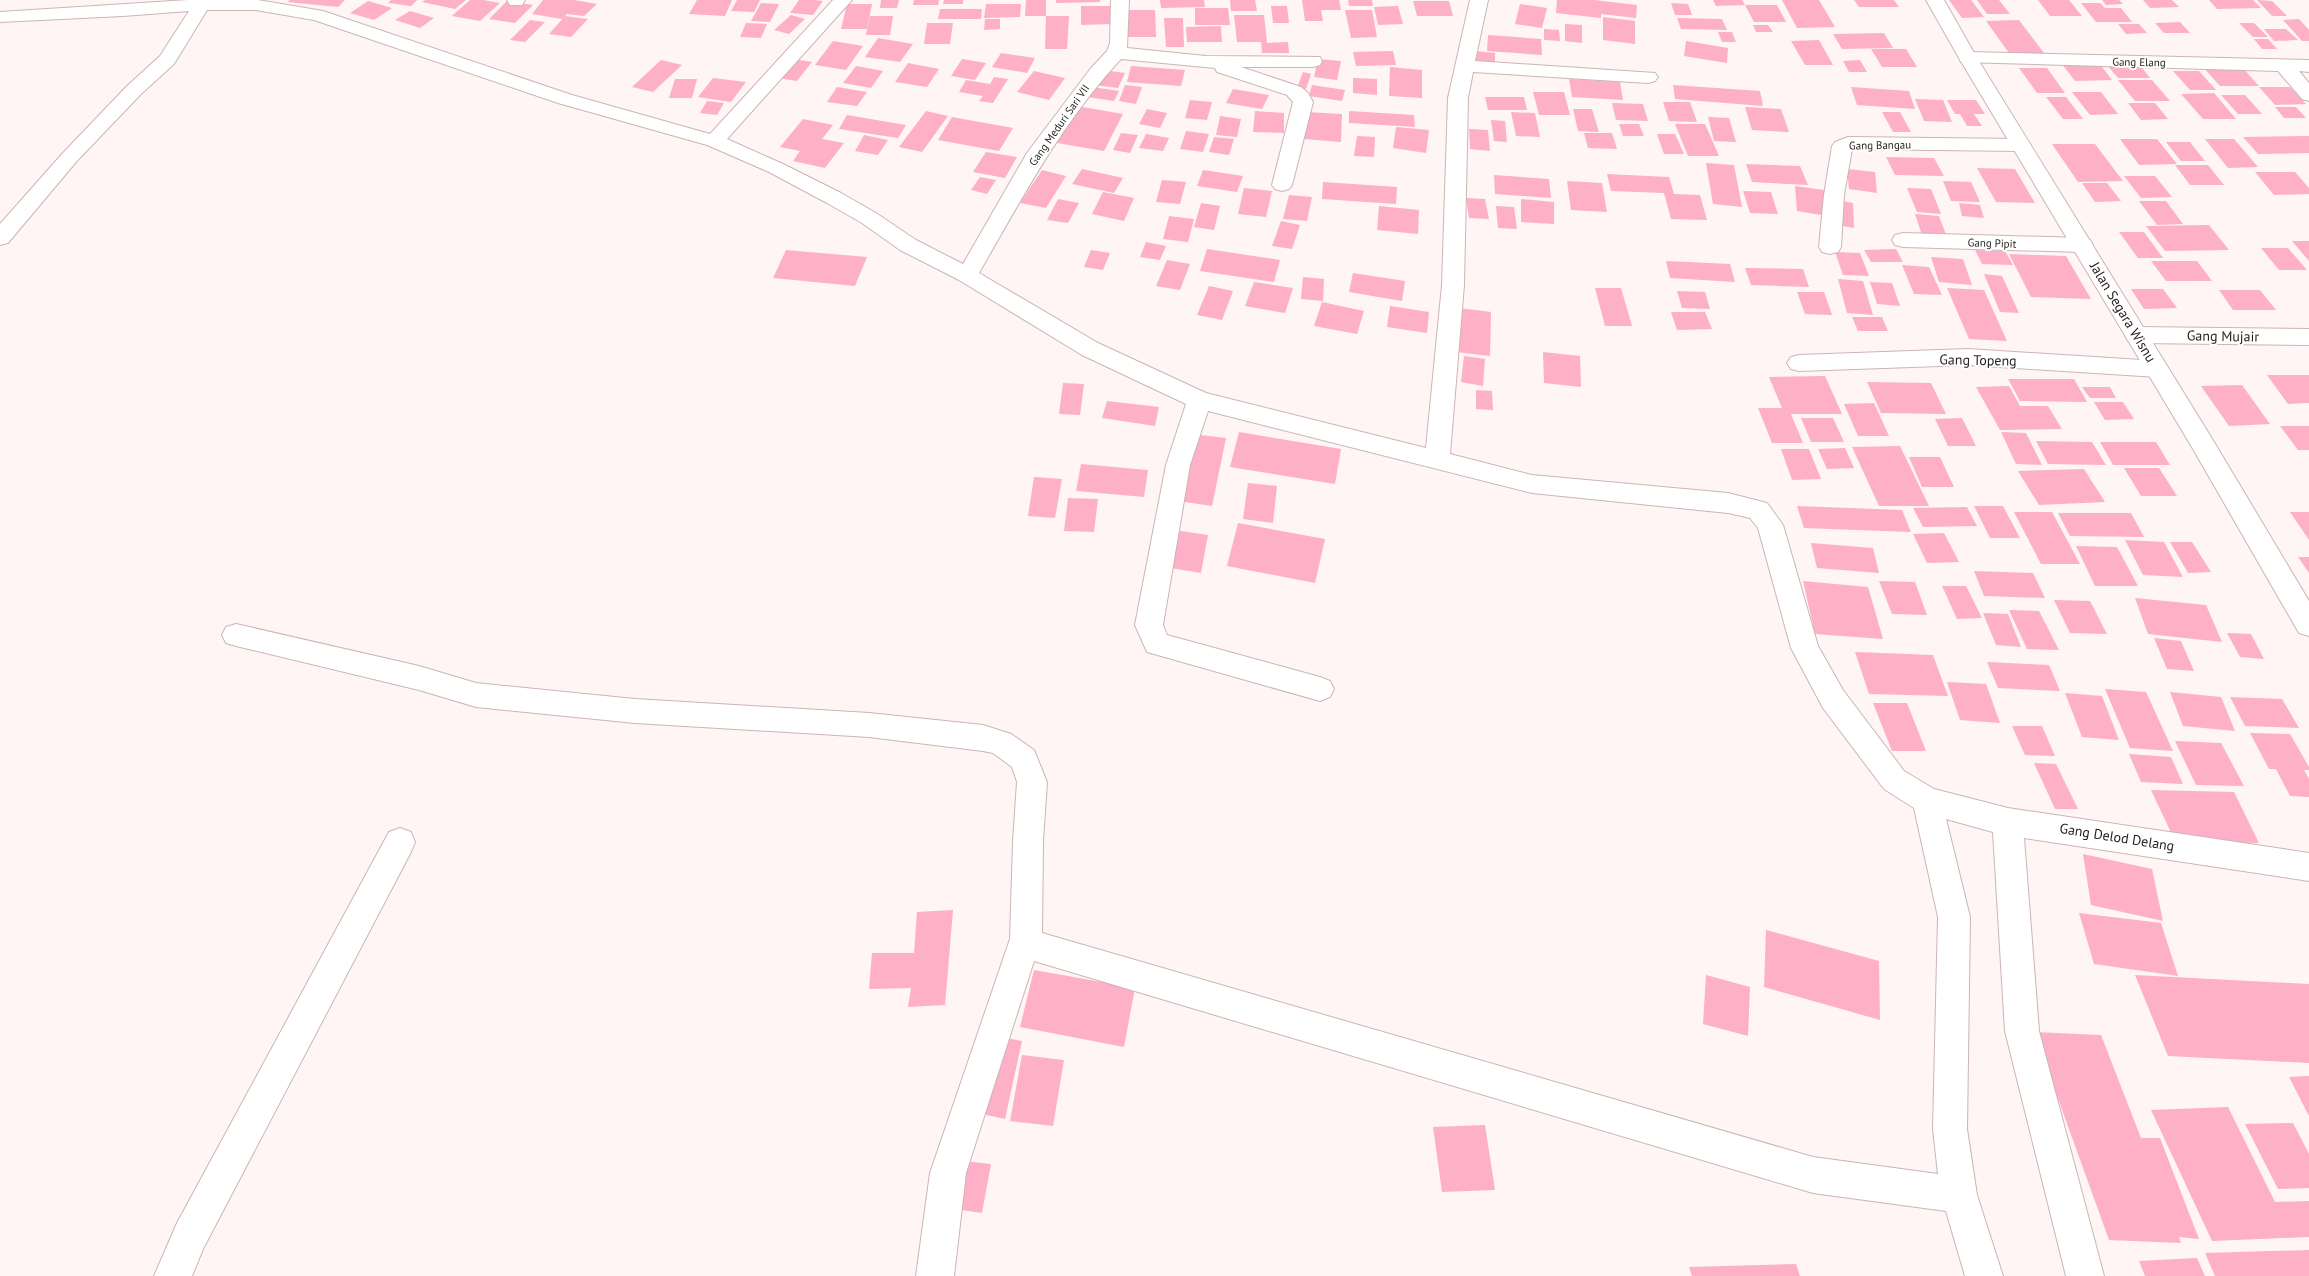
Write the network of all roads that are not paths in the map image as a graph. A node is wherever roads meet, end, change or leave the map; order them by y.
1 (843, 0) edge
2 (1120, 0) edge
3 (1479, 0) edge
4 (1935, 0) edge
5 (149, 4) edge
6 (201, 6) junction
7 (0, 17) edge
8 (1116, 53) junction
9 (1968, 58) junction
10 (1313, 61) dead end
11 (1206, 62) junction
12 (1465, 66) junction
13 (2284, 66) junction
14 (2309, 66) edge
15 (1648, 77) dead end
16 (2309, 95) edge
17 (714, 141) junction
18 (2021, 146) junction
19 (1282, 185) dead end
20 (0, 238) edge
21 (1903, 240) dead end
22 (2082, 246) junction
23 (1830, 247) dead end
24 (967, 275) junction
25 (2136, 335) junction
26 (2309, 337) edge
27 (1799, 363) dead end
28 (2157, 369) junction
29 (1198, 400) junction
30 (1437, 460) junction
31 (2309, 625) edge
32 (236, 635) dead end
33 (1320, 689) dead end
34 (1927, 800) junction
35 (2008, 822) junction
36 (400, 842) dead end
37 (2309, 867) edge
38 (1026, 946) junction
39 (1959, 1195) junction
40 (173, 1276) edge
41 (935, 1276) edge
42 (1984, 1276) edge
43 (2085, 1276) edge

1 - 17 street
2 - 8 street
3 - 12 street
4 - 9 street, Jalan Segara Wisnu
5 - 6 street, Gang Delod Delang
5 - 7 street, Gang Delod Delang
6 - 17 street, Gang Delod Delang
6 - 20 street
8 - 11 street
8 - 24 street, Gang Meduri Sari VII
9 - 13 street, Gang Elang
9 - 18 street, Jalan Segara Wisnu
10 - 11 street
11 - 19 street
12 - 15 street
12 - 30 street
13 - 14 street, Gang Elang
13 - 16 street
17 - 24 street, Gang Delod Delang
18 - 22 street, Jalan Segara Wisnu
18 - 23 street, Gang Bangau
21 - 22 street, Gang Pipit
22 - 25 street, Jalan Segara Wisnu
24 - 29 street, Gang Delod Delang
25 - 26 street, Gang Mujair
25 - 28 street, Jalan Segara Wisnu
27 - 28 street, Gang Topeng
28 - 31 street, Jalan Segara Wisnu
29 - 30 street, Gang Delod Delang
29 - 33 street
30 - 34 street, Gang Delod Delang
32 - 38 street
34 - 35 street, Gang Delod Delang
34 - 39 street
35 - 37 street, Gang Delod Delang
35 - 43 street
36 - 40 street
38 - 39 street
38 - 41 street
39 - 42 street

